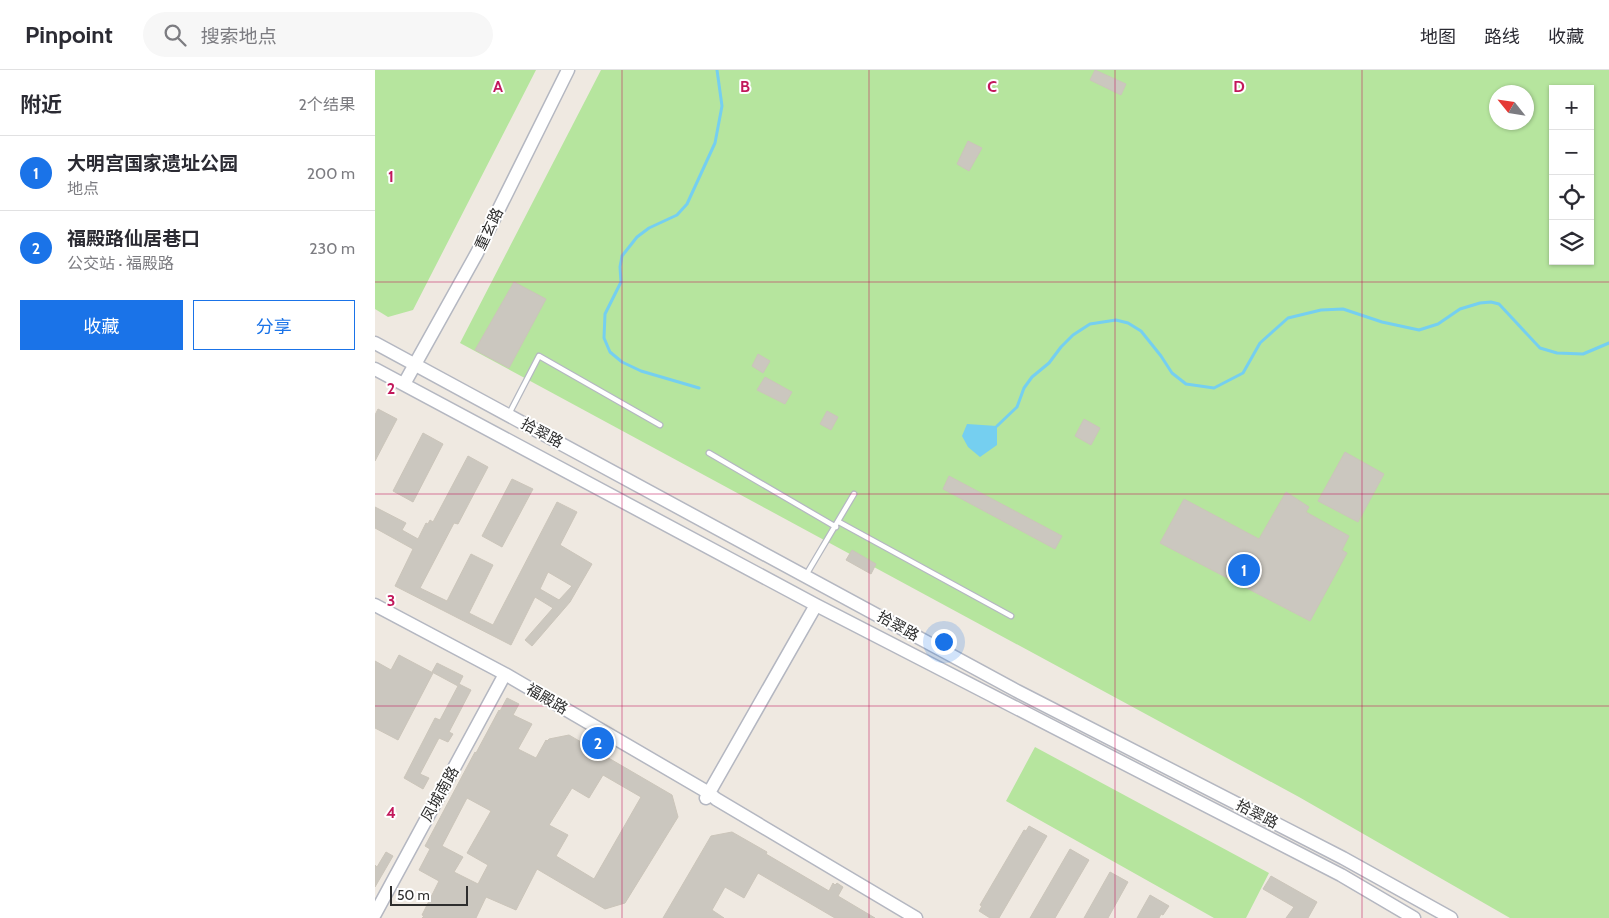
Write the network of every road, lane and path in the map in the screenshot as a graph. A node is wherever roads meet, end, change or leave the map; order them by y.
1 (568, 70) edge
2 (375, 343) edge
3 (416, 365) junction
4 (375, 369) edge
5 (404, 384) junction
6 (508, 415) junction
7 (660, 425) dead end
8 (709, 453) dead end
9 (854, 494) dead end
10 (839, 522) junction
11 (836, 527) junction
12 (806, 575) junction
13 (375, 605) edge
14 (816, 605) junction
15 (375, 614) edge
16 (1011, 616) dead end
17 (504, 677) junction
18 (710, 797) junction
19 (375, 914) edge
20 (916, 918) edge
21 (1414, 918) edge
22 (1451, 918) edge

1 - 3 main road, 重玄路
2 - 3 main road, 拾翠路
3 - 5 main road, 重玄路
3 - 6 main road, 拾翠路
4 - 5 main road, 拾翠路
5 - 14 main road, 拾翠路
6 - 7 lane
6 - 12 main road, 拾翠路
8 - 11 lane
9 - 10 lane
10 - 11 lane
10 - 16 lane
11 - 12 lane
12 - 22 main road, 拾翠路
13 - 17 main road, 福殿路
14 - 18 main road
14 - 21 main road, 拾翠路
15 - 17 main road, 福殿路
17 - 18 main road, 福殿路
17 - 19 main road, 凤城南路
18 - 20 main road, 福殿路

